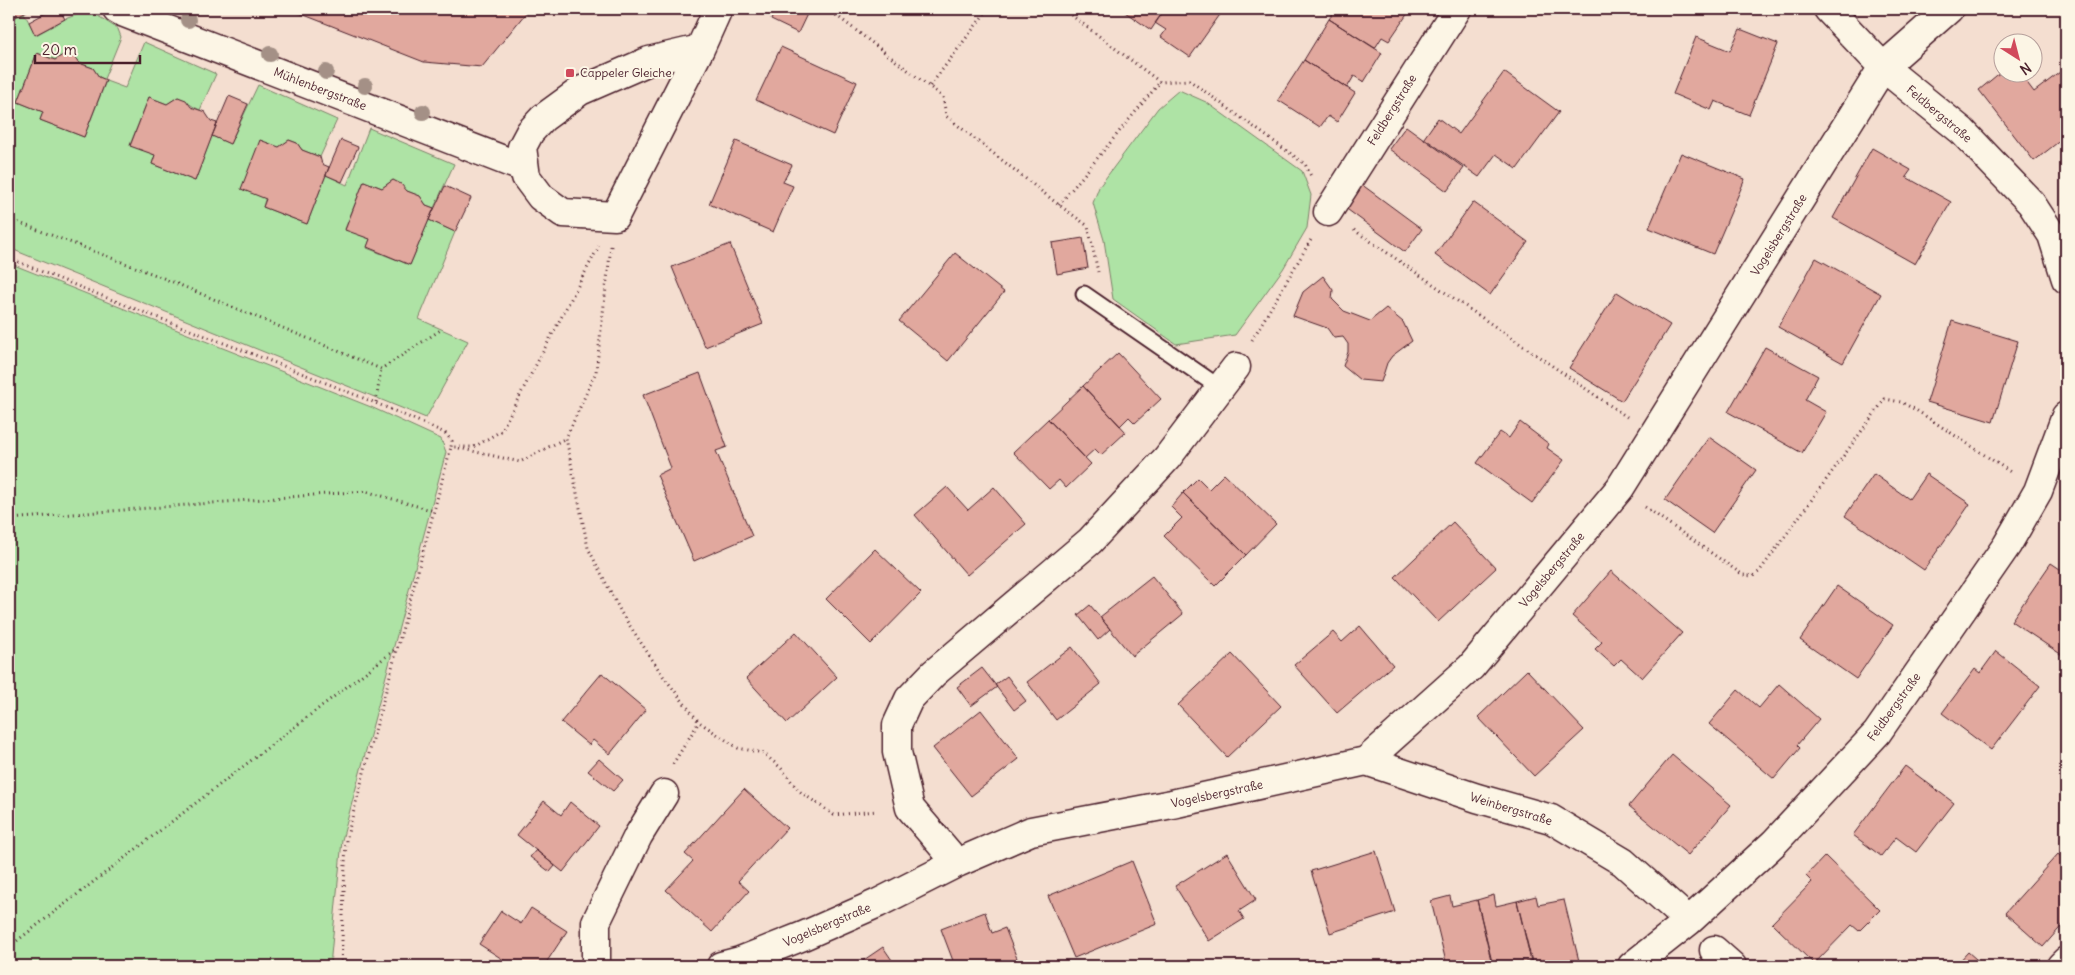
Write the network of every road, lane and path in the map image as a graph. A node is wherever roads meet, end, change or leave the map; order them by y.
1 (117, 9) edge
2 (718, 9) edge
3 (828, 9) edge
4 (988, 9) edge
5 (1457, 9) edge
6 (1828, 9) edge
7 (1949, 9) edge
8 (700, 49) junction
9 (1883, 67) junction
10 (1160, 82) dead end
11 (930, 86) junction
12 (524, 168) junction
13 (1059, 205) junction
14 (1328, 212) joint
15 (615, 216) junction
16 (9, 219) edge
17 (9, 258) edge
18 (2066, 279) edge
19 (1084, 294) dead end
20 (1105, 309) junction
21 (442, 329) dead end
22 (381, 369) junction
23 (1228, 377) junction
24 (376, 402) junction
25 (2066, 416) edge
26 (566, 438) junction
27 (451, 447) junction
28 (2013, 474) dead end
29 (434, 511) junction
30 (1652, 512) dead end
31 (9, 519) edge
32 (398, 648) junction
33 (699, 722) junction
34 (1366, 761) junction
35 (664, 794) joint
36 (910, 808) junction
37 (957, 863) junction
38 (1689, 921) junction
39 (9, 947) edge
40 (2066, 961) edge
41 (341, 966) edge
42 (596, 966) edge
43 (721, 966) edge
44 (1632, 966) edge
45 (2061, 966) edge

1 - 12 street, Mühlenbergstraße
2 - 8 street
3 - 11 path
4 - 11 path
5 - 14 street, Feldbergstraße
6 - 9 street, Feldbergstraße
7 - 9 street, Vogelsbergstraße
8 - 12 street
8 - 15 street
9 - 18 street, Feldbergstraße
9 - 34 street, Vogelsbergstraße
10 - 13 path
11 - 13 path
12 - 15 street
13 - 20 path
14 - 23 path
15 - 26 path
15 - 27 path
16 - 22 path
17 - 24 path
19 - 20 lane
20 - 23 lane
21 - 22 path
22 - 24 path
23 - 36 street
24 - 27 path
25 - 38 street, Feldbergstraße
26 - 27 path
26 - 33 path
27 - 29 path
28 - 30 path
29 - 31 path
29 - 32 path
32 - 39 path
32 - 41 path
33 - 35 path
33 - 36 path
34 - 37 street, Vogelsbergstraße
34 - 38 street, Weinbergstraße
35 - 42 street
36 - 37 street
37 - 43 street, Vogelsbergstraße
38 - 44 street, Feldbergstraße
40 - 45 street

